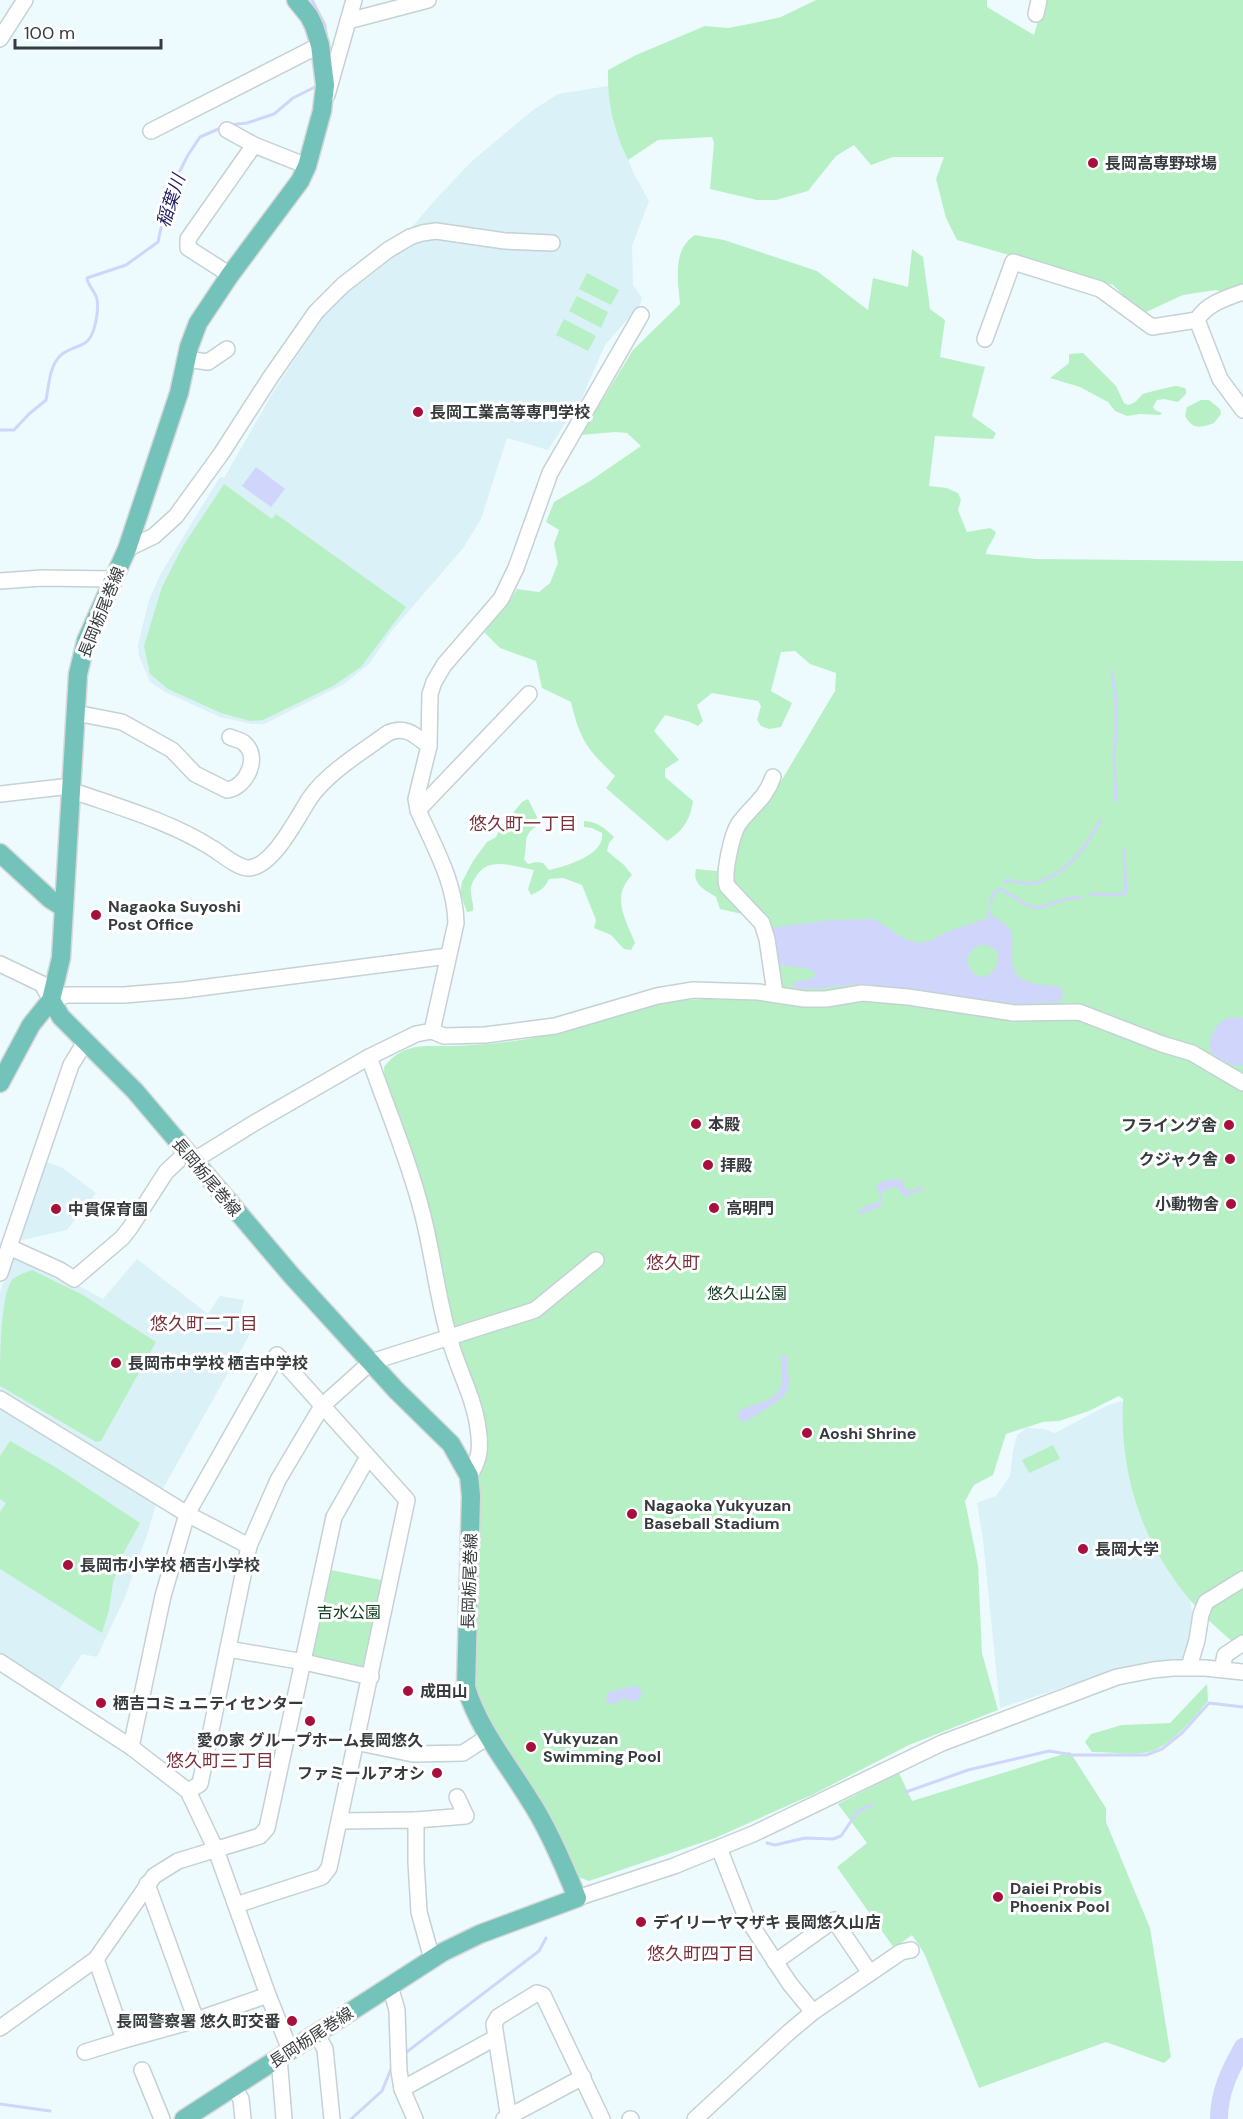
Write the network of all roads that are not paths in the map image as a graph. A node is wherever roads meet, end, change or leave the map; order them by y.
1 (25, 0) edge
2 (296, 0) edge
3 (354, 0) edge
4 (428, 0) edge
5 (348, 21) junction
6 (0, 39) edge
7 (320, 45) junction
8 (322, 111) junction
9 (227, 130) dead end
10 (151, 131) dead end
11 (254, 145) junction
12 (307, 166) junction
13 (552, 243) dead end
14 (230, 275) junction
15 (1243, 292) edge
16 (641, 315) dead end
17 (1197, 320) junction
18 (985, 339) dead end
19 (227, 349) dead end
20 (186, 359) junction
21 (1243, 410) edge
22 (127, 549) junction
23 (113, 579) junction
24 (0, 581) edge
25 (529, 694) dead end
26 (76, 712) junction
27 (230, 737) dead end
28 (429, 746) junction
29 (773, 777) dead end
30 (71, 786) junction
31 (0, 794) edge
32 (418, 810) junction
33 (0, 853) edge
34 (64, 908) junction
35 (448, 956) junction
36 (0, 964) edge
37 (775, 993) junction
38 (51, 1000) junction
39 (432, 1031) junction
40 (86, 1042) junction
41 (369, 1057) junction
42 (0, 1083) edge
43 (1243, 1083) edge
44 (190, 1157) junction
45 (9, 1247) junction
46 (596, 1260) dead end
47 (0, 1273) edge
48 (449, 1338) junction
49 (371, 1362) junction
50 (0, 1399) edge
51 (322, 1406) junction
52 (368, 1458) junction
53 (469, 1476) junction
54 (187, 1514) junction
55 (249, 1546) junction
56 (1243, 1579) edge
57 (1243, 1643) edge
58 (228, 1649) junction
59 (0, 1662) edge
60 (303, 1662) junction
61 (1189, 1667) junction
62 (1222, 1669) junction
63 (1243, 1672) edge
64 (371, 1677) junction
65 (489, 1736) junction
66 (356, 1742) junction
67 (131, 1747) junction
68 (188, 1791) junction
69 (457, 1797) dead end
70 (416, 1820) junction
71 (339, 1821) junction
72 (719, 1848) junction
73 (216, 1850) junction
74 (147, 1884) junction
75 (577, 1898) junction
76 (236, 1905) junction
77 (911, 1950) dead end
78 (96, 1959) junction
79 (432, 1959) junction
80 (775, 1962) junction
81 (870, 1973) junction
82 (390, 1986) junction
83 (268, 1995) junction
84 (813, 2012) junction
85 (196, 2020) junction
86 (0, 2028) edge
87 (316, 2033) junction
88 (495, 2038) junction
89 (124, 2040) junction
90 (86, 2052) dead end
91 (284, 2054) junction
92 (142, 2070) dead end
93 (583, 2077) junction
94 (233, 2086) junction
95 (402, 2089) junction
96 (507, 2118) edge
97 (162, 2119) edge
98 (184, 2119) edge
99 (243, 2119) edge
100 (284, 2119) edge
101 (332, 2119) edge
102 (415, 2119) edge
103 (602, 2119) edge
104 (695, 2119) edge

1 - 6 street
2 - 7 main road, 長岡栃尾巻線
3 - 5 street
4 - 5 street
5 - 8 street
7 - 8 main road, 長岡栃尾巻線
7 - 10 street
8 - 12 main road, 長岡栃尾巻線
9 - 11 street
11 - 12 street
11 - 14 street
12 - 14 main road, 長岡栃尾巻線
13 - 22 street
14 - 20 main road, 長岡栃尾巻線
15 - 17 street
16 - 28 street
17 - 18 street
17 - 21 street
19 - 20 street
20 - 22 main road, 長岡栃尾巻線
22 - 23 main road, 長岡栃尾巻線
23 - 24 street
23 - 26 main road, 長岡栃尾巻線
25 - 32 street
26 - 27 street
26 - 30 main road, 長岡栃尾巻線
28 - 30 street
28 - 32 street
29 - 37 street
30 - 31 street
30 - 34 main road, 長岡栃尾巻線
32 - 35 street
33 - 34 main road
34 - 38 main road, 長岡栃尾巻線
35 - 38 street
35 - 39 street
36 - 38 street
37 - 39 street
37 - 43 street
38 - 40 main road, 長岡栃尾巻線
38 - 42 main road
39 - 41 street
40 - 44 main road, 長岡栃尾巻線
40 - 45 street
41 - 44 street
41 - 48 street
44 - 45 street
44 - 49 main road, 長岡栃尾巻線
45 - 47 street
46 - 48 street
48 - 49 street
48 - 53 street
49 - 51 street
49 - 53 main road, 長岡栃尾巻線
50 - 54 street
51 - 52 street
51 - 54 street
51 - 55 street
52 - 60 street
52 - 64 street
53 - 65 main road, 長岡栃尾巻線
54 - 55 street
54 - 67 street
55 - 58 street
56 - 61 street
57 - 62 street
58 - 60 street
58 - 68 street
59 - 67 street
60 - 64 street
60 - 73 street
61 - 62 street
61 - 72 street
62 - 63 street
64 - 66 street
65 - 66 street
65 - 75 main road, 長岡栃尾巻線
66 - 71 street
67 - 68 street
68 - 73 street
69 - 70 street
70 - 71 street
70 - 79 street
71 - 76 street
72 - 75 street
72 - 80 street
73 - 74 street
73 - 76 street
74 - 78 street
74 - 85 street
75 - 79 main road, 長岡栃尾巻線
76 - 83 street
77 - 81 street
78 - 86 street
78 - 89 street
79 - 82 main road, 長岡栃尾巻線
80 - 81 street
80 - 84 street
81 - 84 street
82 - 87 main road, 長岡栃尾巻線
82 - 95 street
83 - 85 street
83 - 91 street
84 - 104 street
85 - 89 street
87 - 91 main road, 長岡栃尾巻線
87 - 101 street
88 - 93 street
88 - 95 street
88 - 96 street
89 - 90 street
91 - 94 main road, 長岡栃尾巻線
91 - 100 street
92 - 97 street
93 - 96 street
93 - 103 street
94 - 98 main road, 長岡栃尾巻線
94 - 99 street
95 - 102 street

